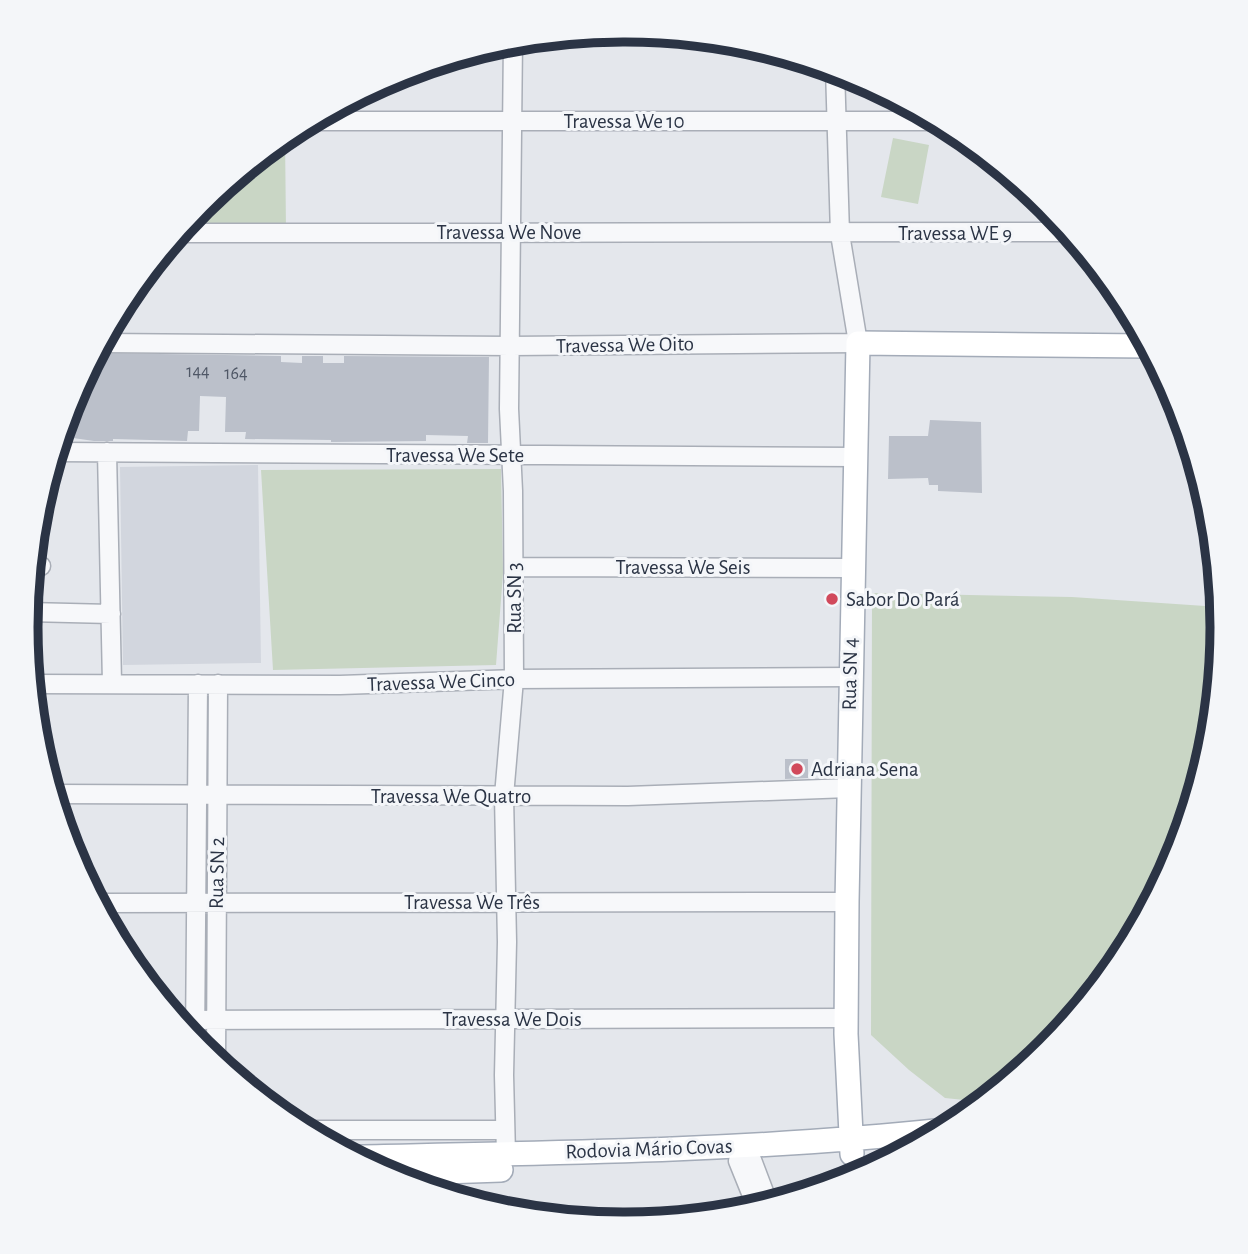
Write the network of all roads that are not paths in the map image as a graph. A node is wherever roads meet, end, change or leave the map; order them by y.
1 (513, 53) edge
2 (835, 81) edge
3 (329, 121) edge
4 (513, 121) junction
5 (835, 121) junction
6 (919, 121) edge
7 (511, 231) junction
8 (1056, 232) edge
9 (192, 233) edge
10 (840, 234) junction
11 (112, 343) edge
12 (858, 343) junction
13 (511, 346) junction
14 (1137, 346) edge
15 (66, 452) edge
16 (107, 452) junction
17 (512, 456) junction
18 (855, 457) junction
19 (514, 568) junction
20 (853, 568) junction
21 (39, 612) edge
22 (111, 614) junction
23 (850, 677) junction
24 (514, 679) junction
25 (112, 683) junction
26 (42, 684) edge
27 (198, 684) junction
28 (218, 684) junction
29 (849, 788) junction
30 (63, 794) edge
31 (219, 795) junction
32 (198, 796) junction
33 (505, 796) junction
34 (507, 902) junction
35 (847, 902) junction
36 (108, 903) edge
37 (195, 903) junction
38 (217, 903) junction
39 (847, 1018) junction
40 (217, 1019) junction
41 (506, 1019) junction
42 (190, 1020) edge
43 (195, 1020) junction
44 (195, 1025) edge
45 (216, 1047) edge
46 (325, 1130) edge
47 (505, 1130) junction
48 (915, 1135) edge
49 (852, 1146) junction
50 (891, 1148) edge
51 (506, 1154) junction
52 (375, 1157) edge
53 (745, 1160) junction
54 (414, 1173) edge
55 (764, 1196) edge
56 (754, 1198) edge

1 - 4 street, Rua SN 3
2 - 5 street, Rua SN 4
3 - 4 street, Travessa We 10
4 - 5 street, Travessa We 10
4 - 7 street, Rua SN 3
5 - 6 street, Travessa We 10
5 - 10 street, Rua SN 4
7 - 9 street, Travessa We Nove
7 - 10 street, Travessa We Nove
7 - 13 street, Rua SN 3
8 - 10 street, Travessa WE 9
10 - 12 street, Rua SN 4
11 - 13 street, Travessa We Oito
12 - 13 street, Travessa We Oito
12 - 14 main road, Travessa We Oito
12 - 18 main road, Rua SN 4
13 - 17 street, Rua SN 3
15 - 16 street, Travessa We Sete
16 - 17 street, Travessa We Sete
16 - 22 street
17 - 18 street, Travessa We Sete
17 - 19 street, Rua SN 3
18 - 20 main road, Rua SN 4
19 - 20 street, Travessa We Seis
19 - 24 street, Rua SN 3
20 - 23 main road, Rua SN 4
21 - 22 street
22 - 25 street
23 - 24 street, Travessa We Cinco
23 - 29 main road, Rua SN 4
24 - 28 street, Travessa We Cinco
24 - 33 street, Rua SN 3
25 - 26 street, Travessa We Cinco
25 - 27 street, Travessa We Cinco
27 - 28 street, Travessa We Cinco
27 - 32 street, Rua SN 2
28 - 31 street, Rua SN 2
29 - 33 street, Travessa We Quatro
29 - 35 main road, Rua SN 4
30 - 32 street, Travessa We Quatro
31 - 32 street, Travessa We Quatro
31 - 33 street, Travessa We Quatro
31 - 38 street, Rua SN 2
32 - 37 street, Rua SN 2
33 - 34 street, Rua SN 3
34 - 35 street, Travessa We Três
34 - 38 street, Travessa We Três
34 - 41 street, Rua SN 3
35 - 39 main road, Rua SN 4
36 - 37 street, Travessa We Três
37 - 38 street, Travessa We Três
37 - 43 street, Rua SN 2
38 - 40 street, Rua SN 2
39 - 41 street, Travessa We Dois
39 - 49 main road, Rua SN 4
40 - 41 street, Travessa We Dois
40 - 43 street, Travessa We Dois
40 - 45 street, Rua SN 2
41 - 47 street, Rua SN 3
42 - 43 street, Travessa We Dois
43 - 44 street, Rua SN 2
46 - 47 street
47 - 51 street, Rua SN 3
48 - 49 main road, Rodovia Mário Covas
49 - 50 main road, Rodovia Mário Covas
49 - 51 main road, Rodovia Mário Covas
49 - 53 main road, Rodovia Mário Covas
51 - 52 main road, Rodovia Mário Covas
53 - 54 main road, Rodovia Mário Covas
53 - 55 street
53 - 56 street

